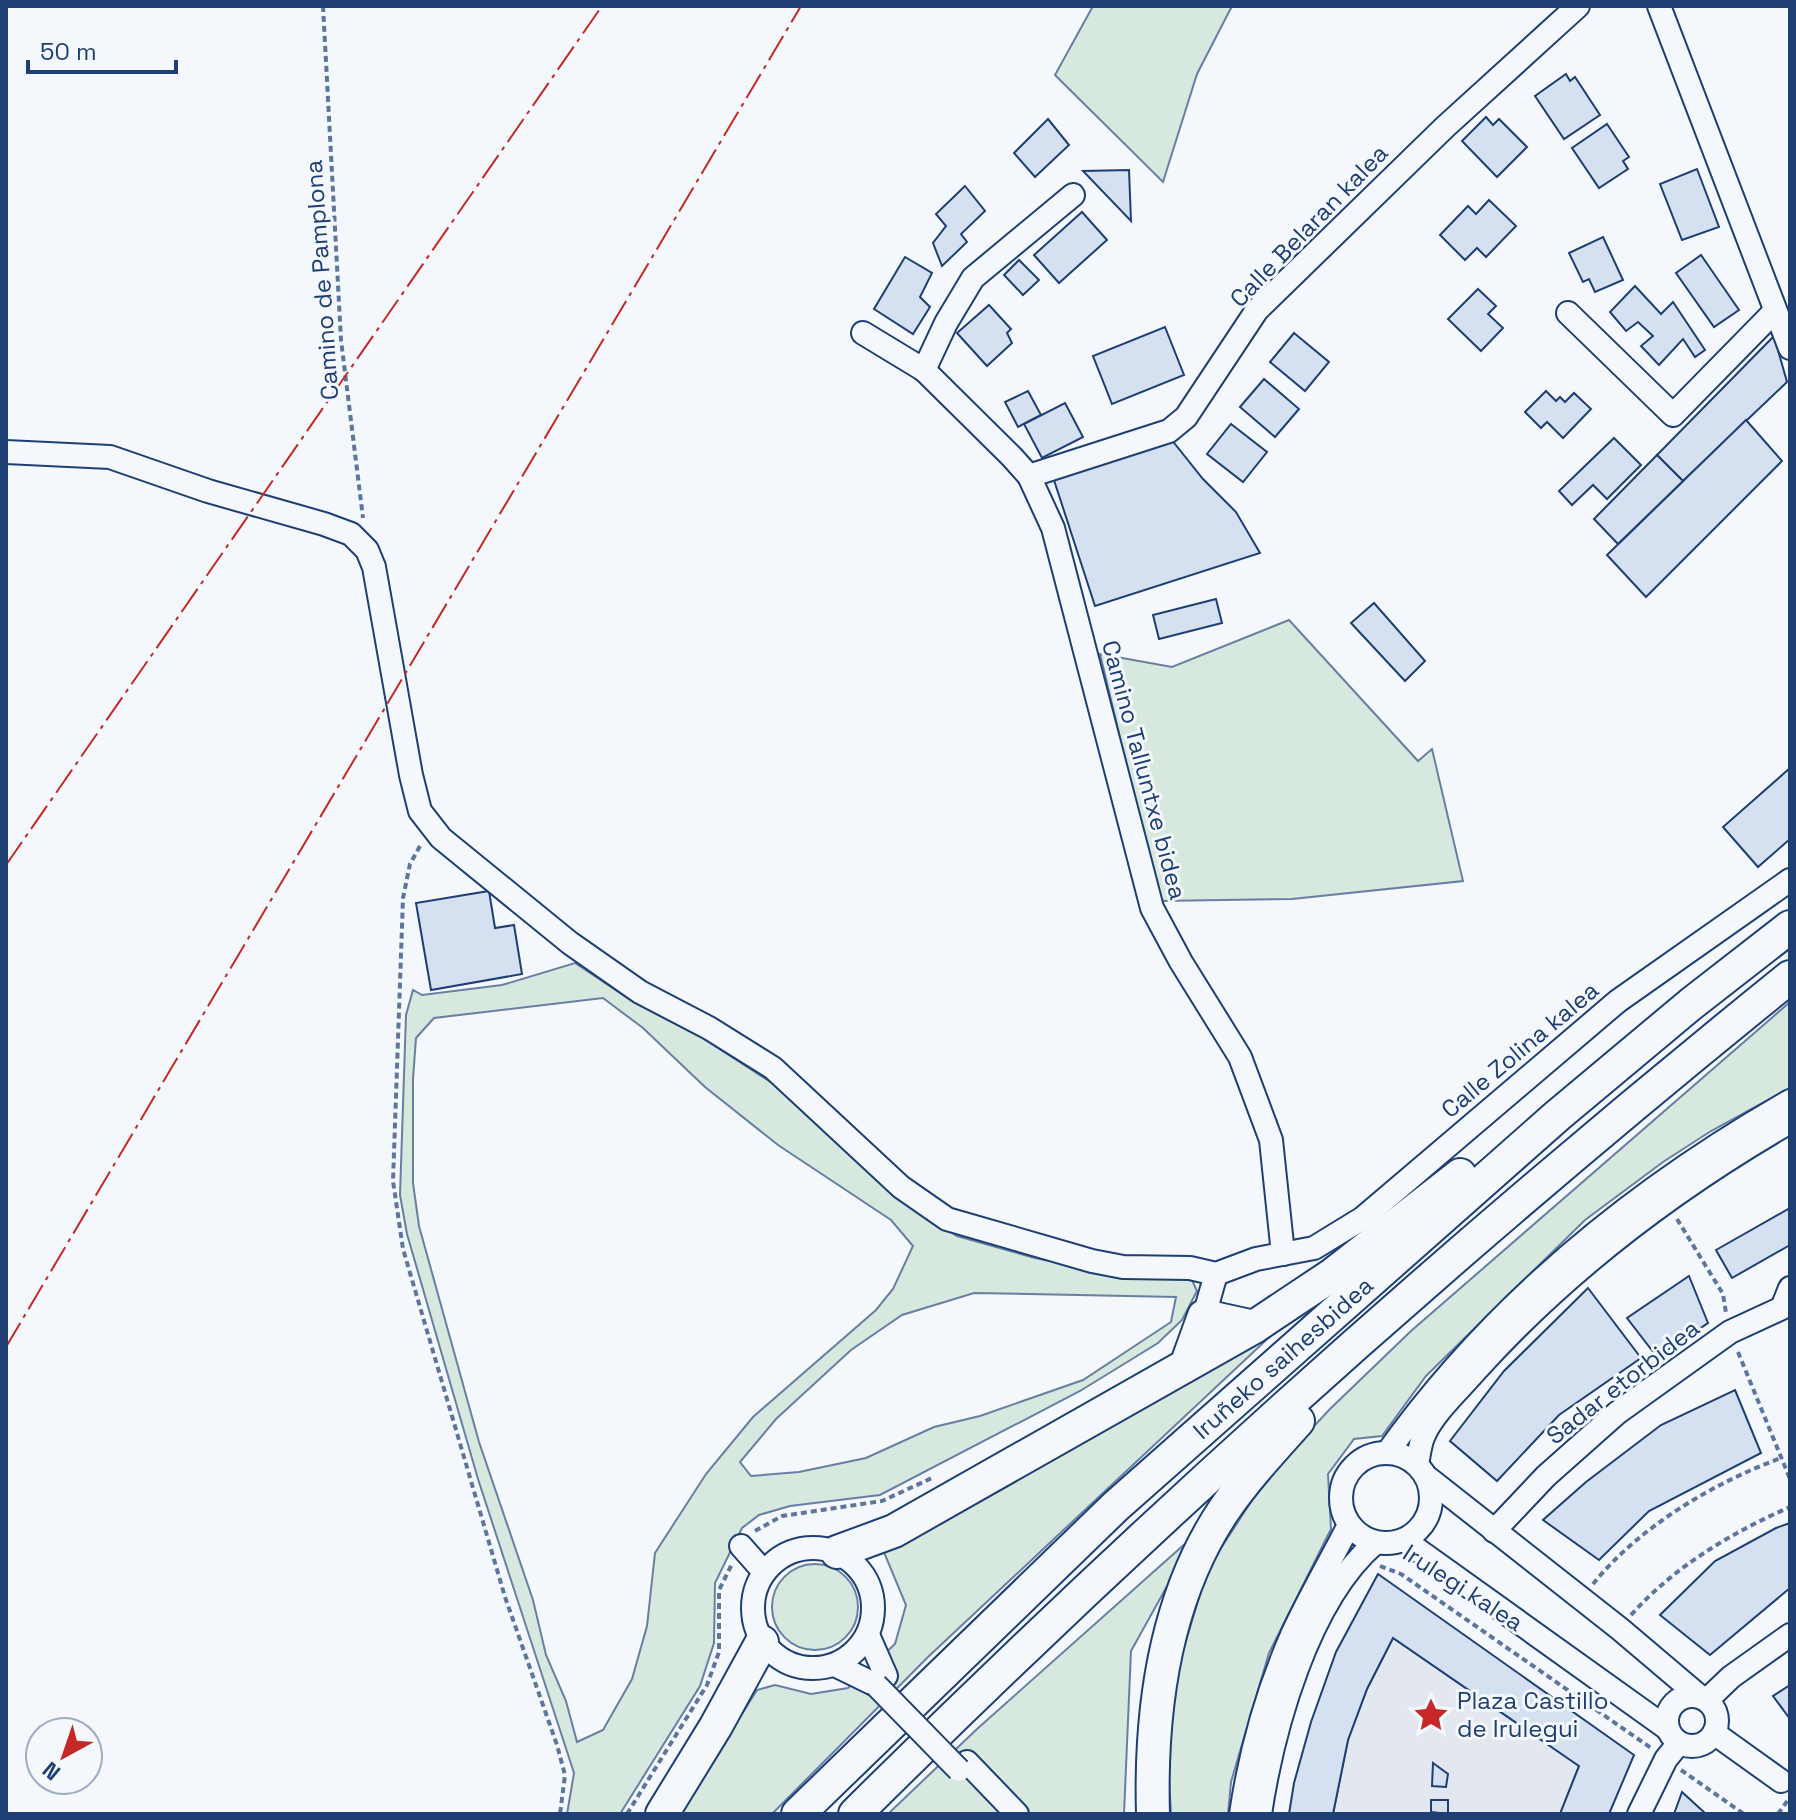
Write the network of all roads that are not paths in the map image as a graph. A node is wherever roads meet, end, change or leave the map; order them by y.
1 (1578, 6) edge
2 (1659, 6) edge
3 (1073, 195) dead end
4 (1775, 311) junction
5 (1568, 313) dead end
6 (863, 333) dead end
7 (1790, 348) edge
8 (924, 370) junction
9 (6, 452) edge
10 (1029, 476) junction
11 (1790, 880) edge
12 (1790, 927) edge
13 (1790, 977) edge
14 (1652, 1036) junction
15 (1651, 1090) junction
16 (1790, 1101) edge
17 (1790, 1122) edge
18 (1283, 1254) junction
19 (1216, 1274) junction
20 (1787, 1302) edge
21 (1204, 1316) junction
22 (1254, 1327) junction
23 (1187, 1363) junction
24 (1387, 1453) junction
25 (1422, 1471) junction
26 (1349, 1525) junction
27 (1494, 1531) junction
28 (1404, 1540) junction
29 (1375, 1543) junction
30 (741, 1546) dead end
31 (837, 1552) junction
32 (764, 1572) junction
33 (868, 1635) junction
34 (1790, 1635) edge
35 (762, 1642) junction
36 (835, 1665) junction
37 (881, 1680) junction
38 (1703, 1698) junction
39 (1714, 1733) junction
40 (1671, 1744) junction
41 (963, 1766) junction
42 (1786, 1789) edge
43 (662, 1814) edge
44 (798, 1814) edge
45 (855, 1814) edge
46 (1000, 1814) edge
47 (1017, 1814) edge
48 (1153, 1814) edge
49 (1241, 1814) edge
50 (1260, 1814) edge
51 (1639, 1814) edge

1 - 10 street, Calle Belaran kalea
2 - 4 street
3 - 8 street
4 - 5 street
4 - 7 street
6 - 8 street, Camino Talluntxe bidea
8 - 10 street, Camino Talluntxe bidea
9 - 19 street
10 - 18 street, Camino Talluntxe bidea
11 - 18 street, Calle Zolina kalea
12 - 14 highway, Iruñeko saihesbidea
13 - 15 highway, Iruñeko saihesbidea
14 - 22 highway
14 - 44 highway, Iruñeko saihesbidea
15 - 45 highway, Iruñeko saihesbidea
15 - 48 highway
16 - 24 street
17 - 25 street
18 - 19 street, Calle Zolina kalea
19 - 21 street
20 - 27 street, Sadar etorbidea
21 - 22 highway
21 - 23 highway
22 - 23 highway
23 - 31 highway
24 - 25 street
24 - 26 street
25 - 27 street
25 - 28 street
26 - 29 street
26 - 49 street
27 - 38 street
28 - 29 street
28 - 40 street, Irulegi kalea
29 - 50 street, Irulegi kalea
30 - 32 street
31 - 32 street
31 - 33 street
32 - 35 street
33 - 36 street
33 - 37 street
34 - 38 street
35 - 36 street
35 - 43 highway
36 - 37 street
37 - 41 street
38 - 39 street
38 - 40 street
39 - 40 street
39 - 42 street
40 - 51 street
41 - 46 street
41 - 47 street

